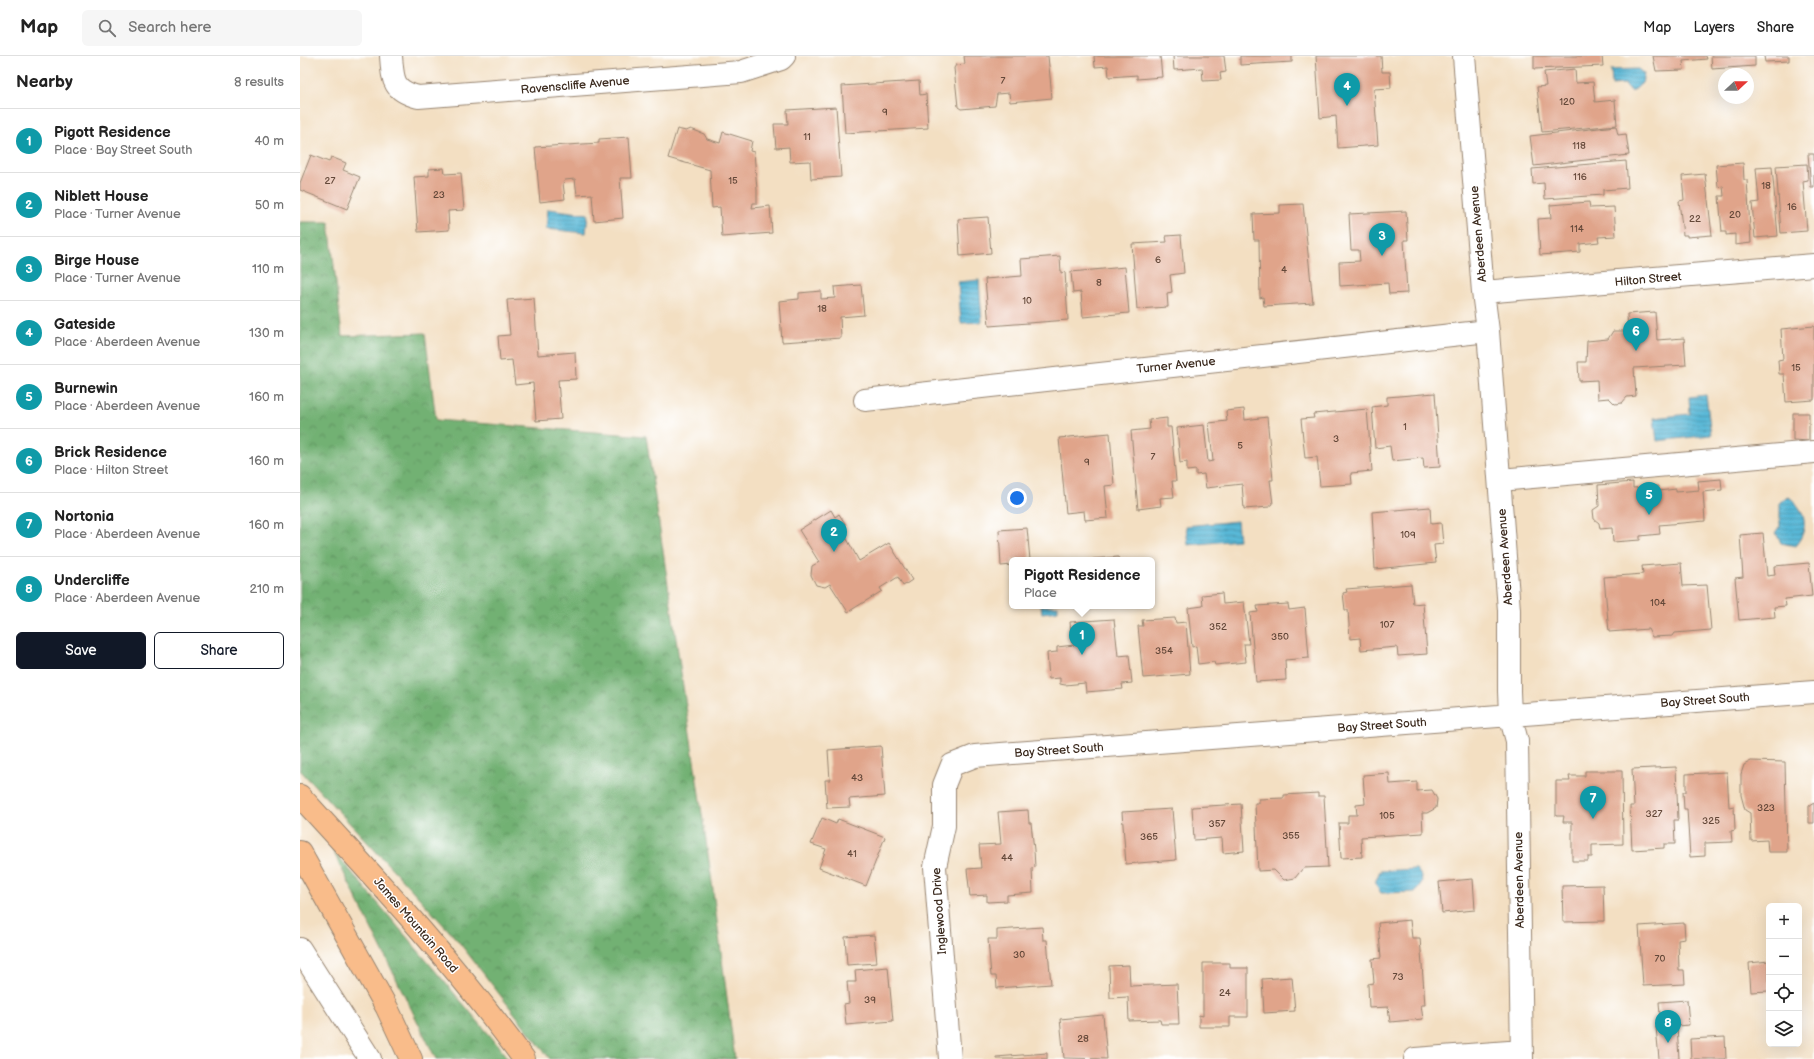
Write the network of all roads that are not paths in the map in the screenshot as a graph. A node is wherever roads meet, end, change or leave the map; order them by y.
1 (391, 56) edge
2 (784, 56) edge
3 (1464, 56) edge
4 (1814, 265) edge
5 (1483, 292) junction
6 (1488, 330) junction
7 (865, 400) dead end
8 (1814, 452) edge
9 (1500, 480) junction
10 (1814, 692) edge
11 (1510, 715) junction
12 (952, 765) joint
13 (300, 796) edge
14 (300, 852) edge
15 (300, 949) edge
16 (1522, 1055) edge
17 (370, 1059) edge
18 (411, 1059) edge
19 (524, 1059) edge
20 (950, 1059) edge
21 (1415, 1059) edge

1 - 2 street, Ravenscliffe Avenue
3 - 5 street, Aberdeen Avenue
4 - 5 street, Hilton Street
5 - 6 street, Aberdeen Avenue
6 - 7 street, Turner Avenue
6 - 9 street, Aberdeen Avenue
8 - 9 street
9 - 11 street, Aberdeen Avenue
10 - 11 street, Bay Street South
11 - 12 street, Bay Street South
11 - 16 street, Aberdeen Avenue
12 - 20 street, Inglewood Drive
13 - 19 main road, James Mountain Road
14 - 18 main road
15 - 17 street
16 - 21 street

